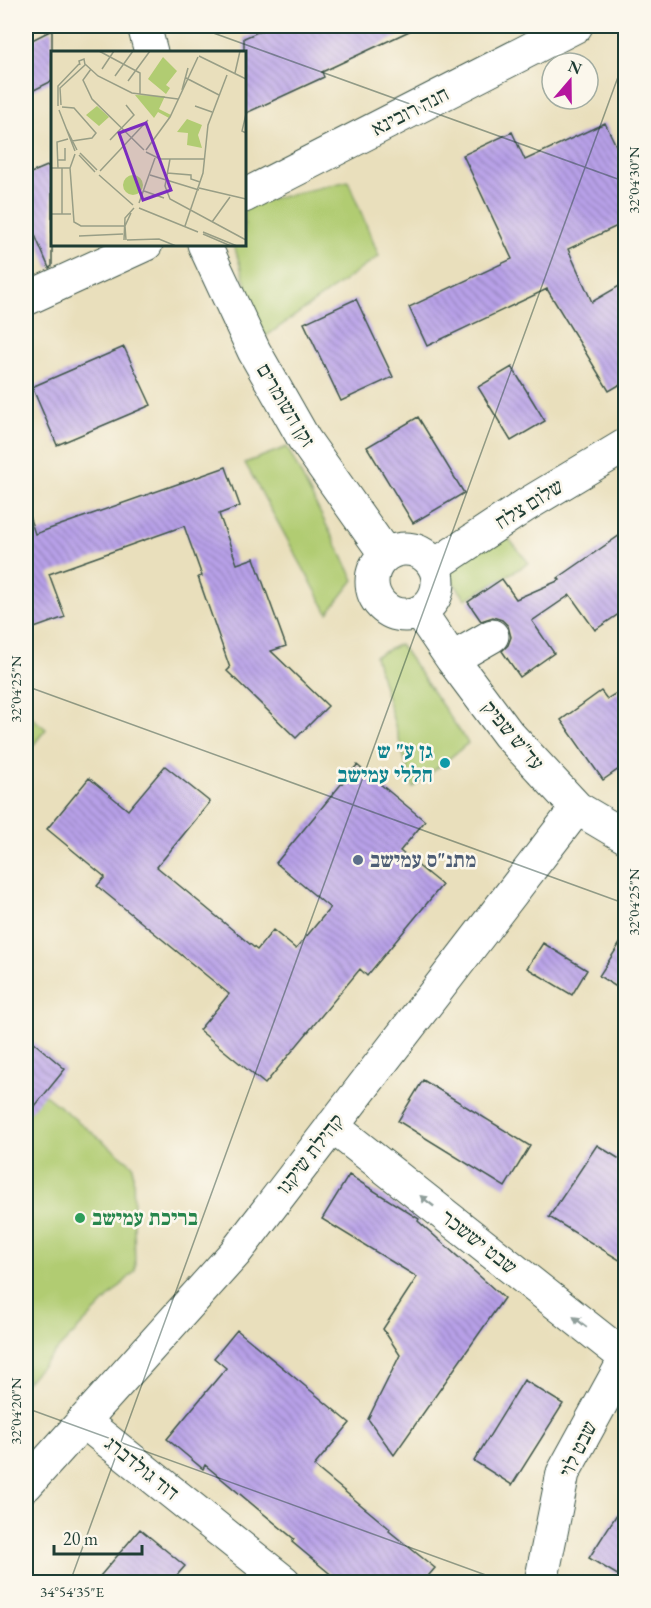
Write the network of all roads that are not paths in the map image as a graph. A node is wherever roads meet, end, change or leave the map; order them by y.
1 (144, 26) edge
2 (576, 26) edge
3 (151, 51) edge
4 (246, 195) edge
5 (142, 246) edge
6 (205, 246) edge
7 (26, 300) edge
8 (626, 445) edge
9 (386, 555) junction
10 (434, 566) junction
11 (420, 612) junction
12 (492, 636) dead end
13 (452, 659) junction
14 (578, 808) junction
15 (626, 837) edge
16 (332, 1126) junction
17 (625, 1358) edge
18 (84, 1421) junction
19 (26, 1485) edge
20 (284, 1582) edge
21 (542, 1582) edge

1 - 3 street
2 - 4 street, חנה רובינא
5 - 7 street
6 - 9 street, זקן השומרים
8 - 10 street, שלום צלח
9 - 10 street
9 - 11 street
10 - 11 street
11 - 13 street, עד"ש שפיק
12 - 13 street
13 - 14 street, עד"ש שפיק
14 - 15 street, עד"ש שפיק
14 - 16 street, קהילת שיקגו
17 -> 16 street, שבט יששכר
16 - 18 street, קהילת שיקגו
17 - 21 street, שבט לוי
18 - 19 street, קהילת שיקגו
18 - 20 street, דוד גולדברג

